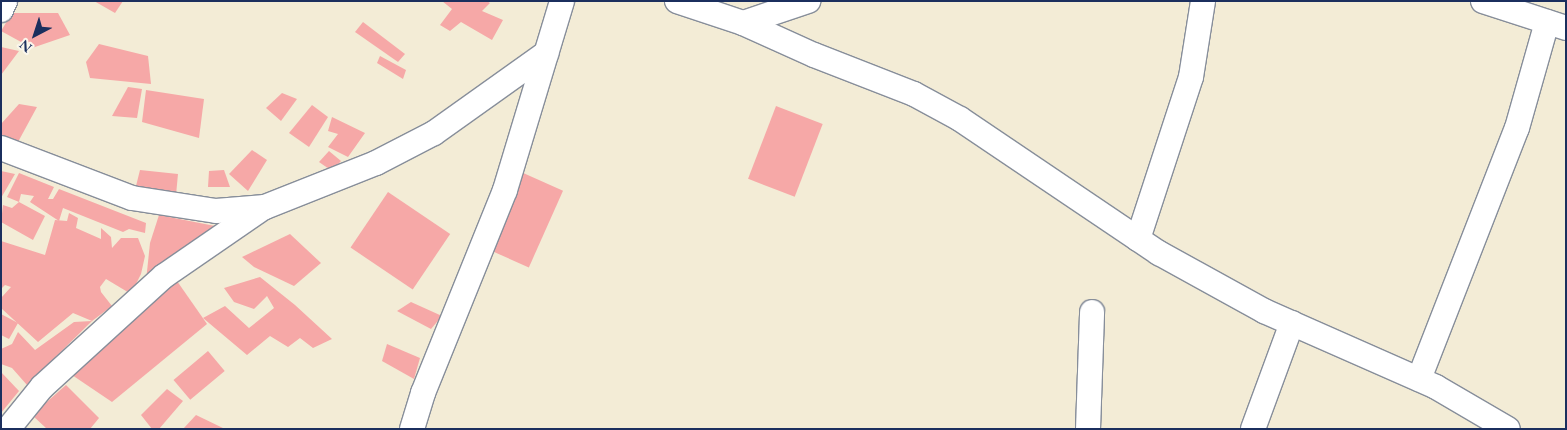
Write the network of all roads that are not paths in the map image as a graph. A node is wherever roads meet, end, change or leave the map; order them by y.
1 (5, 1) edge
2 (562, 1) edge
3 (677, 1) edge
4 (808, 1) edge
5 (1203, 1) edge
6 (1483, 1) edge
7 (1, 10) edge
8 (743, 23) junction
9 (1556, 25) edge
10 (546, 54) junction
11 (1, 148) edge
12 (265, 207) junction
13 (1138, 239) junction
14 (1092, 312) dead end
15 (1292, 323) junction
16 (1419, 379) junction
17 (8, 429) edge
18 (412, 429) edge
19 (1088, 429) edge
20 (1253, 429) edge
21 (1508, 429) edge

1 - 7 street
2 - 10 street
3 - 8 street
4 - 8 street
5 - 13 street
6 - 9 street
8 - 13 street
9 - 16 street
10 - 12 street
10 - 18 street
11 - 12 street
12 - 17 street
13 - 15 street
14 - 19 street
15 - 16 street
15 - 20 street
16 - 21 street

